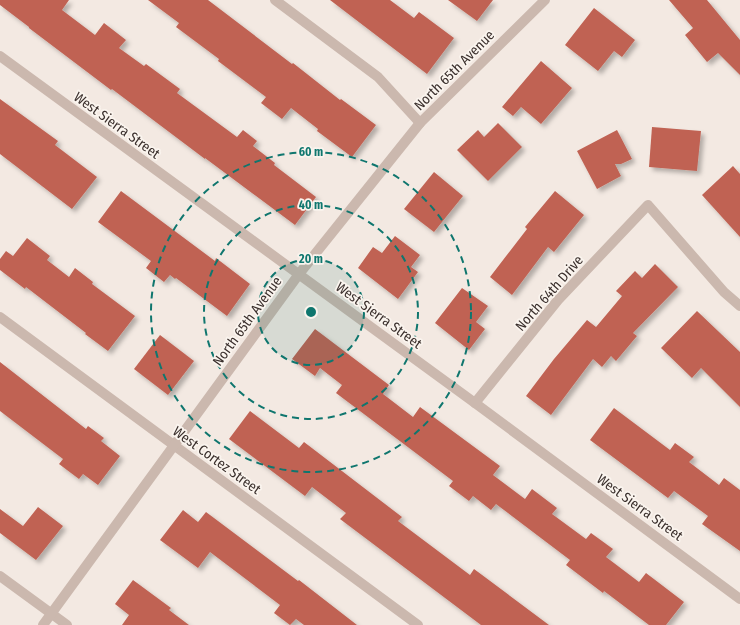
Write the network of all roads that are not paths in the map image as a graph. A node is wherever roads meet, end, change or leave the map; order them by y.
1 (276, 0) edge
2 (546, 0) edge
3 (0, 56) edge
4 (420, 123) junction
5 (299, 274) junction
6 (740, 306) edge
7 (0, 317) edge
8 (475, 403) junction
9 (174, 445) junction
10 (0, 576) edge
11 (740, 599) edge
12 (51, 613) junction
13 (42, 625) edge
14 (67, 625) edge
15 (418, 625) edge

1 - 4 street
2 - 4 street, North 65th Avenue
3 - 5 street, West Sierra Street
4 - 5 street, North 65th Avenue
5 - 8 street, West Sierra Street
5 - 9 street, North 65th Avenue
6 - 8 street, North 64th Drive
7 - 9 street, West Cortez Street
8 - 11 street, West Sierra Street
9 - 12 street, North 65th Avenue
9 - 15 street, West Cortez Street
10 - 12 street
12 - 13 street, North 65th Avenue
12 - 14 street

